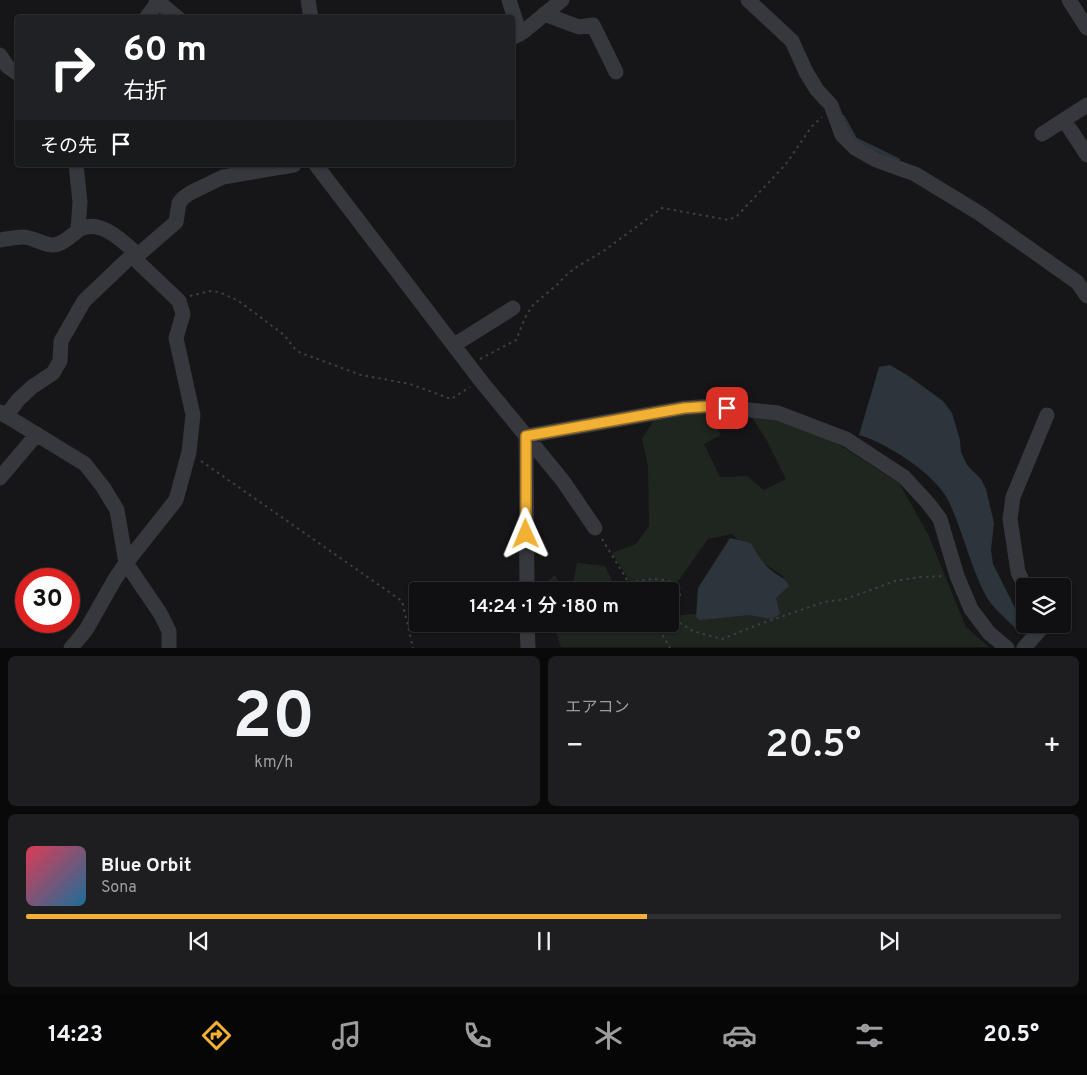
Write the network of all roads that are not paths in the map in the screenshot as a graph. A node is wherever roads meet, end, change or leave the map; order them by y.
1 (308, 0) edge
2 (509, 0) edge
3 (562, 0) edge
4 (748, 0) edge
5 (1069, 0) edge
6 (157, 1) edge
7 (544, 14) junction
8 (148, 15) edge
9 (174, 15) edge
10 (310, 15) edge
11 (512, 15) edge
12 (1087, 28) edge
13 (516, 36) edge
14 (0, 56) edge
15 (15, 72) edge
16 (616, 72) dead end
17 (1087, 105) edge
18 (1064, 120) junction
19 (1042, 134) dead end
20 (1087, 155) edge
21 (76, 167) edge
22 (282, 167) edge
23 (318, 167) edge
24 (78, 230) junction
25 (0, 240) edge
26 (138, 255) junction
27 (1087, 296) edge
28 (513, 308) dead end
29 (454, 345) junction
30 (3, 414) edge
31 (1047, 415) dead end
32 (37, 434) junction
33 (526, 436) junction
34 (0, 478) edge
35 (596, 528) road end
36 (126, 563) junction
37 (1021, 578) edge
38 (527, 582) edge
39 (527, 632) edge
40 (1037, 633) edge
41 (71, 648) edge
42 (169, 648) edge
43 (528, 648) edge
44 (1007, 648) edge
45 (1024, 648) edge

1 - 10 street
2 - 11 street
3 - 7 street
4 - 27 street
5 - 12 street
6 - 8 street
6 - 9 street
7 - 13 street
7 - 16 street
14 - 15 street
17 - 18 street
18 - 19 street
18 - 20 street
21 - 24 street
22 - 26 street
23 - 29 street
24 - 25 street
24 - 26 street
26 - 30 street
26 - 36 street
28 - 29 street
29 - 33 street
30 - 32 street
31 - 37 street
32 - 34 street
32 - 36 street
33 - 35 street
33 - 38 street
33 - 44 street
36 - 41 street
36 - 42 street
39 - 43 street
40 - 45 street

